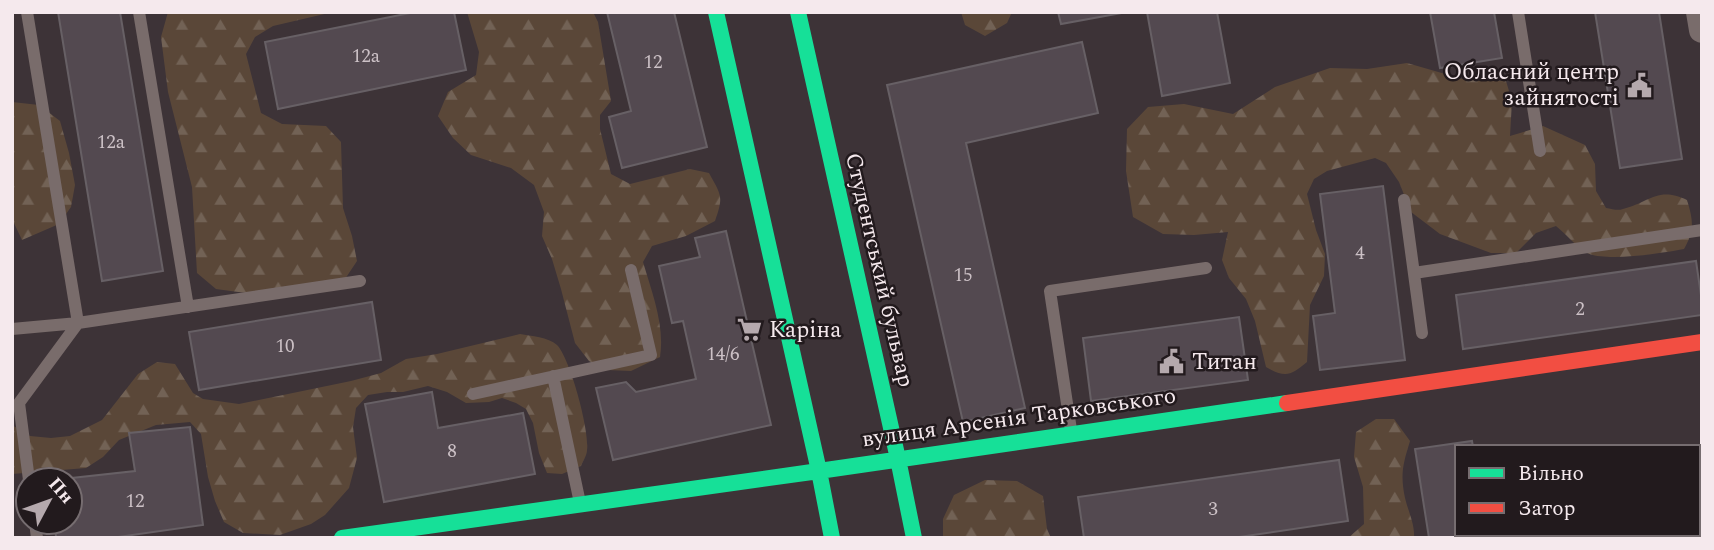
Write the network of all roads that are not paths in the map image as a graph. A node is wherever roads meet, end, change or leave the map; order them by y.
1 (27, 12) edge
2 (139, 12) edge
3 (716, 12) edge
4 (798, 12) edge
5 (1518, 12) edge
6 (1699, 12) edge
7 (1702, 30) edge
8 (1540, 151) dead end
9 (1404, 200) dead end
10 (1702, 230) edge
11 (1206, 268) dead end
12 (631, 270) dead end
13 (1414, 273) junction
14 (360, 281) dead end
15 (188, 307) junction
16 (78, 323) junction
17 (12, 328) edge
18 (1422, 333) dead end
19 (1702, 342) edge
20 (553, 376) junction
21 (473, 394) dead end
22 (1071, 433) junction
23 (898, 459) junction
24 (27, 466) edge
25 (819, 471) junction
26 (581, 503) junction
27 (342, 538) edge
28 (832, 538) edge
29 (915, 538) edge

1 - 16 lane
2 - 15 lane
3 - 25 street
4 - 23 street, Студентський бульвар
5 - 8 lane
6 - 7 street
9 - 13 lane
10 - 13 lane
11 - 22 lane
12 - 20 lane
13 - 18 lane
14 - 15 lane
15 - 16 lane
16 - 17 lane
16 - 24 lane
19 - 22 street, вулиця Арсенія Тарковського
20 - 21 lane
20 - 26 lane
22 - 23 street, вулиця Арсенія Тарковського
23 - 25 street, вулиця Арсенія Тарковського
23 - 29 street, Студентський бульвар
25 - 26 street, вулиця Арсенія Тарковського
25 - 28 street
26 - 27 street, вулиця Арсенія Тарковського

